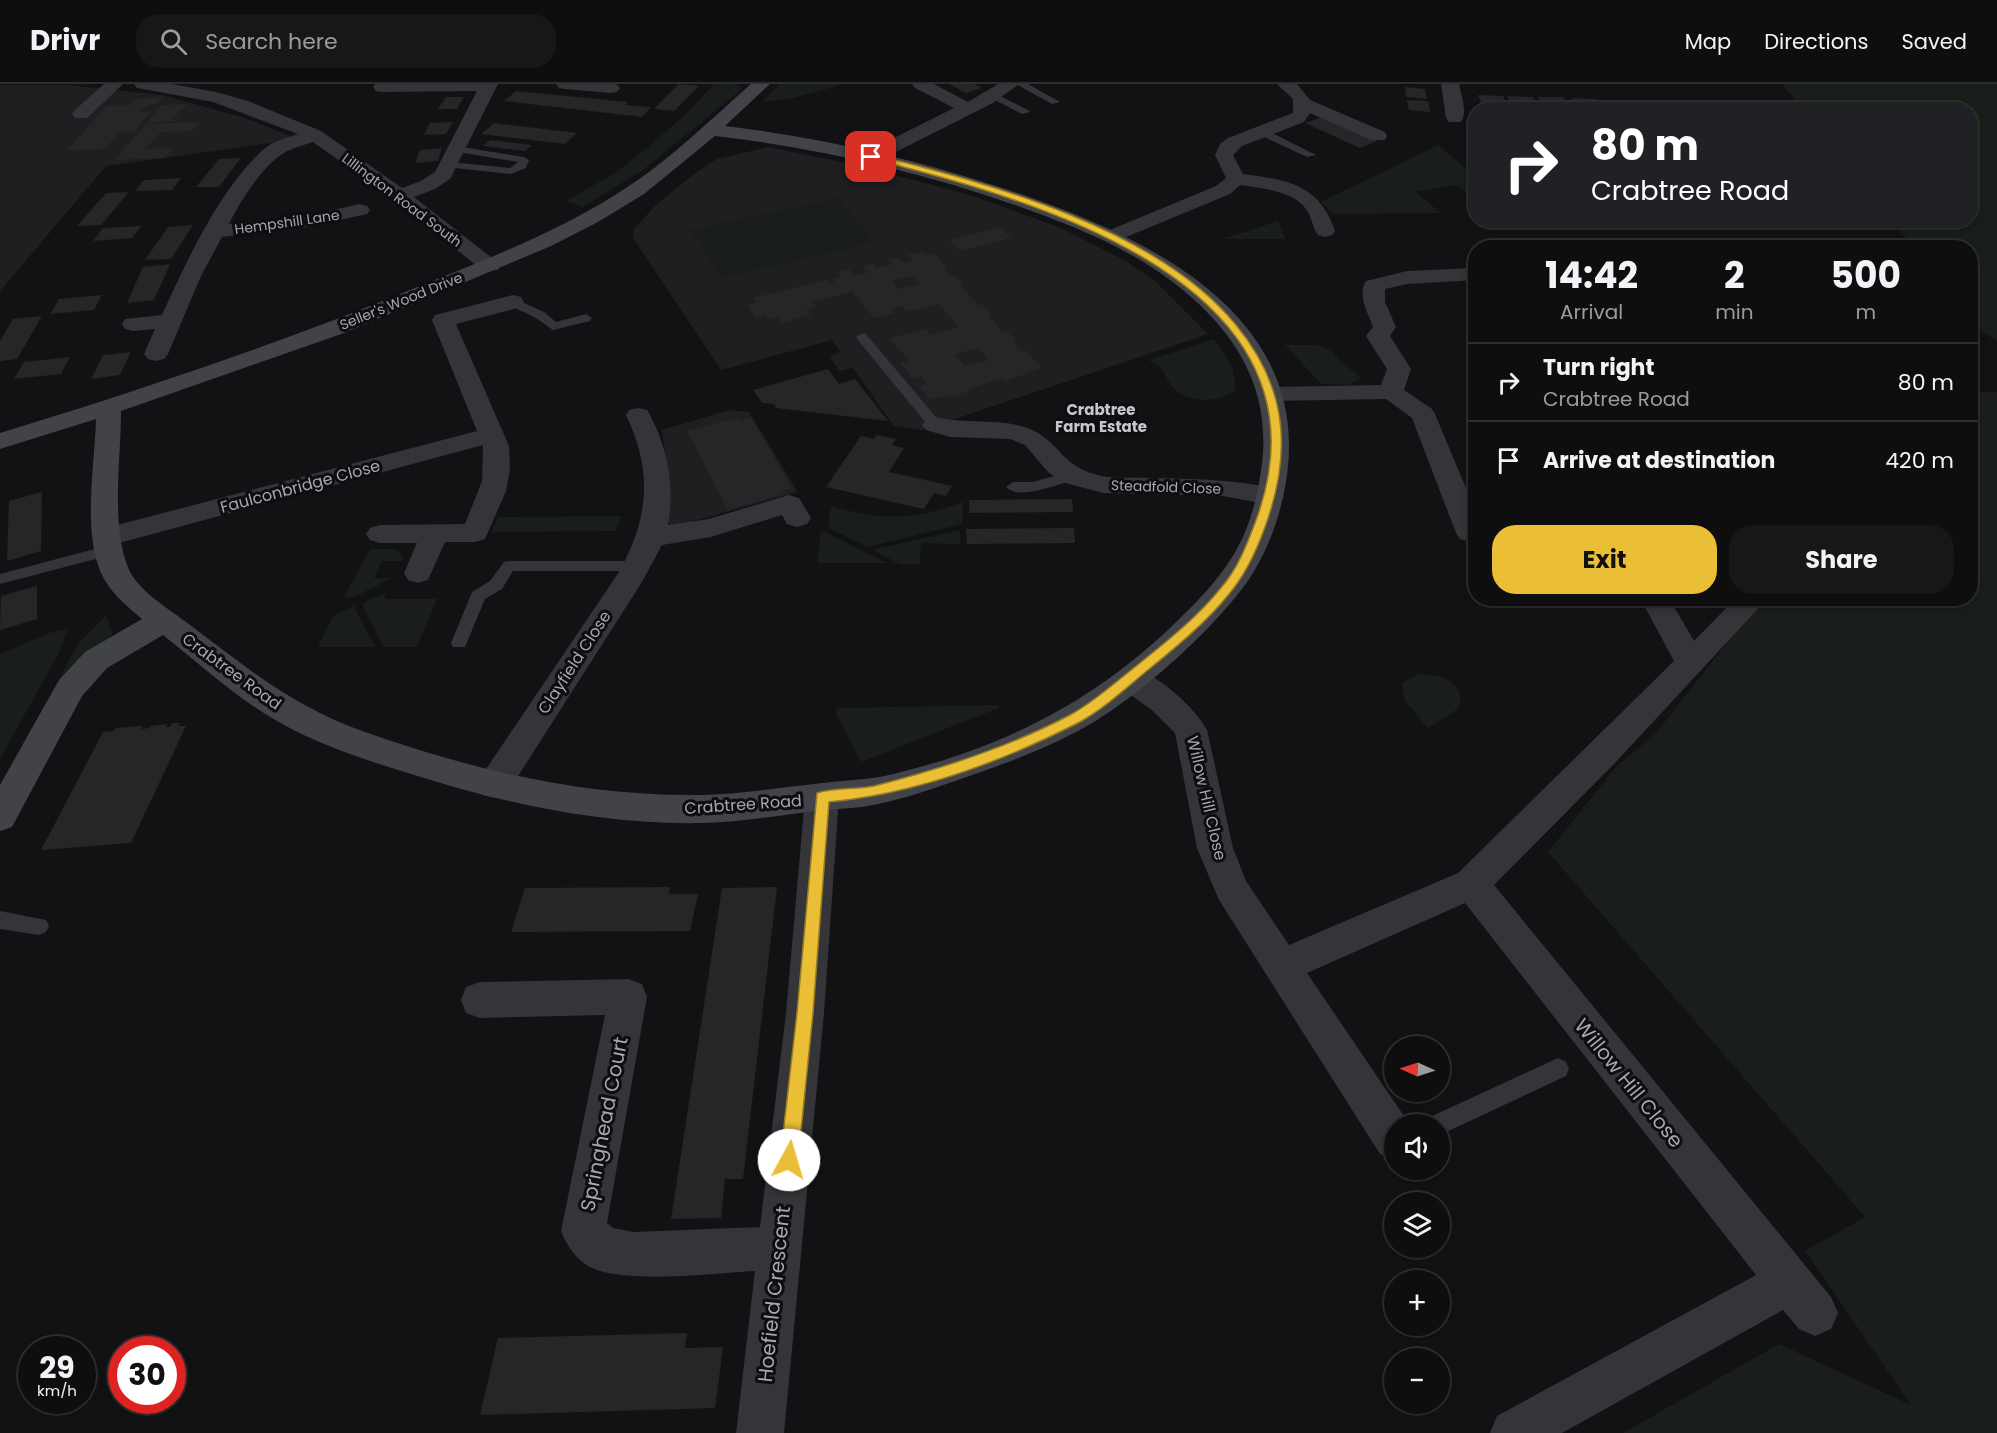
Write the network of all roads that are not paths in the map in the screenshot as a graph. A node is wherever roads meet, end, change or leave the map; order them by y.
1 (114, 84) edge
2 (143, 84) edge
3 (565, 84) edge
4 (761, 84) edge
5 (921, 84) edge
6 (1010, 84) edge
7 (1021, 84) edge
8 (1286, 84) edge
9 (1450, 84) edge
10 (488, 85) edge
11 (189, 87) edge
12 (382, 87) dead end
13 (611, 88) dead end
14 (992, 96) junction
15 (1055, 102) dead end
16 (1303, 104) junction
17 (967, 108) junction
18 (1025, 112) dead end
19 (81, 114) dead end
20 (1455, 118) dead end
21 (712, 130) junction
22 (1262, 132) junction
23 (315, 135) junction
24 (1378, 136) dead end
25 (1311, 155) dead end
26 (453, 157) junction
27 (871, 157) junction
28 (1236, 178) junction
29 (400, 195) junction
30 (232, 199) junction
31 (205, 201) dead end
32 (360, 210) dead end
33 (1325, 231) dead end
34 (213, 232) junction
35 (1112, 236) junction
36 (490, 265) junction
37 (1468, 274) edge
38 (513, 302) joint
39 (586, 318) dead end
40 (170, 321) junction
41 (133, 324) dead end
42 (862, 337) dead end
43 (156, 354) dead end
44 (1391, 392) junction
45 (1271, 393) junction
46 (109, 409) junction
47 (638, 415) dead end
48 (935, 425) joint
49 (491, 435) junction
50 (0, 441) edge
51 (1071, 476) junction
52 (1013, 487) dead end
53 (1270, 496) junction
54 (797, 518) dead end
55 (1468, 527) edge
56 (380, 534) dead end
57 (435, 534) junction
58 (651, 537) junction
59 (109, 544) junction
60 (636, 566) junction
61 (418, 573) dead end
62 (0, 579) edge
63 (1658, 606) edge
64 (1746, 606) edge
65 (164, 620) junction
66 (459, 643) dead end
67 (1691, 664) junction
68 (1130, 679) junction
69 (494, 785) junction
70 (822, 797) junction
71 (0, 817) edge
72 (1471, 884) junction
73 (0, 920) edge
74 (39, 926) dead end
75 (1281, 966) junction
76 (480, 1000) dead end
77 (1558, 1069) dead end
78 (1450, 1119) edge
79 (1384, 1122) edge
80 (780, 1248) junction
81 (760, 1433) edge
82 (1514, 1433) edge

1 - 19 street
2 - 11 street, Lillington Road South
3 - 13 street
4 - 21 street, Seller's Wood Drive
5 - 17 street
6 - 14 street
7 - 15 lane
8 - 16 street
9 - 20 street
10 - 12 street
10 - 26 street
11 - 23 street, Lillington Road South
14 - 17 street
14 - 18 lane
16 - 22 street
16 - 24 street
17 - 27 street
21 - 27 street, Crabtree Road
21 - 36 street, Seller's Wood Drive
22 - 25 lane
22 - 28 street
23 - 29 street, Lillington Road South
23 - 30 street, Hempshill Lane
26 - 26 lane
26 - 29 street
27 - 35 street, Crabtree Road
28 - 33 street
28 - 35 street
29 - 36 street, Lillington Road South
30 - 31 street, Hempshill Lane
30 - 34 street, Hempshill Lane
32 - 34 street, Hempshill Lane
34 - 40 street, Hempshill Lane
35 - 45 street, Crabtree Road
36 - 46 street, Seller's Wood Drive
37 - 44 street
38 - 39 lane
38 - 49 street
40 - 41 street
40 - 43 street, Hempshill Lane
42 - 48 lane
44 - 45 street
44 - 55 street
45 - 53 street, Crabtree Road
46 - 50 street, Seller's Wood Drive
46 - 59 street, Crabtree Road
47 - 58 street, Clayfield Close
48 - 51 street, Steadfold Close
49 - 57 street
49 - 59 street, Faulconbridge Close
51 - 52 lane
51 - 53 street, Steadfold Close
53 - 68 street, Crabtree Road
54 - 58 street
56 - 57 street
57 - 61 street
58 - 60 street, Clayfield Close
59 - 62 lane
59 - 65 street, Crabtree Road
60 - 66 lane
60 - 69 street, Clayfield Close
63 - 67 street
64 - 67 street
65 - 69 street, Crabtree Road
65 - 71 street
67 - 72 street
68 - 70 street, Crabtree Road
68 - 75 street, Willow Hill Close
69 - 70 street, Crabtree Road
70 - 80 street, Hoefield Crescent
72 - 75 street
72 - 82 street, Willow Hill Close
73 - 74 lane
75 - 79 street, Willow Hill Close
76 - 80 street, Springhead Court
77 - 78 lane
80 - 81 street, Hoefield Crescent

